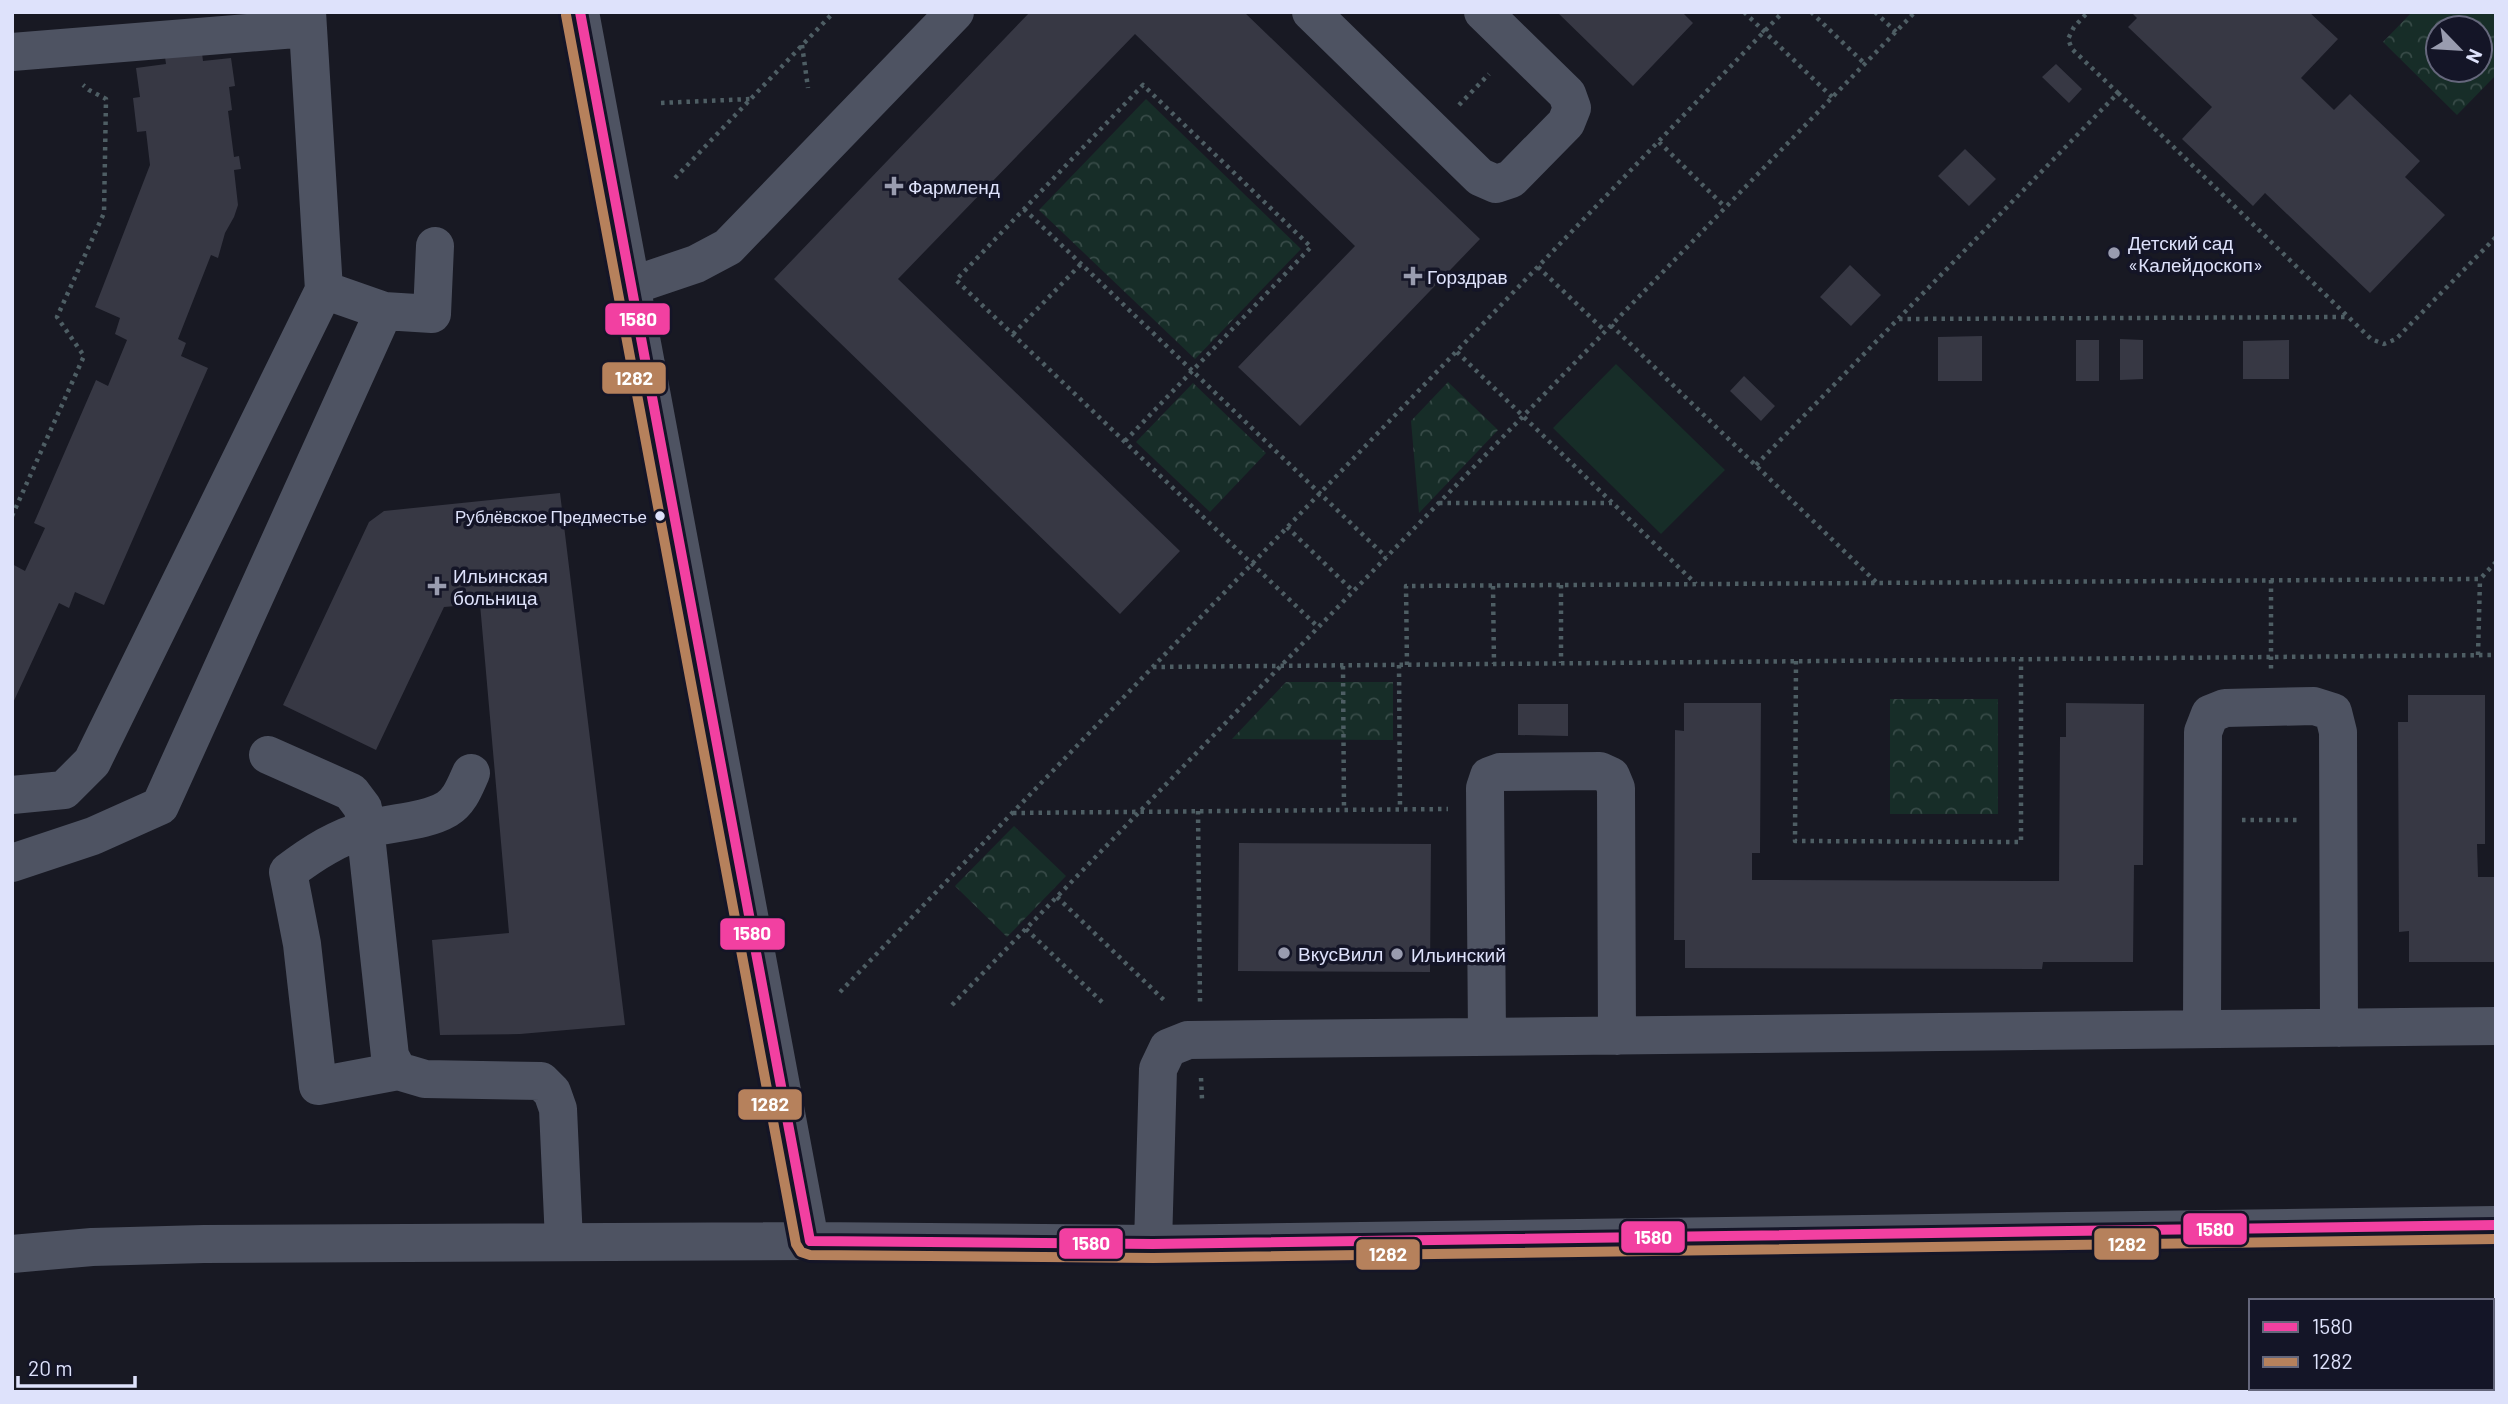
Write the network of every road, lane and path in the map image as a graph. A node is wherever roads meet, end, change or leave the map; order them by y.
1 (580, 12) edge
2 (834, 12) edge
3 (955, 12) edge
4 (1311, 12) edge
5 (1483, 12) edge
6 (1744, 12) edge
7 (1783, 12) edge
8 (1811, 12) edge
9 (1875, 12) edge
10 (1915, 12) edge
11 (2088, 12) edge
12 (307, 20) edge
13 (1764, 32) junction
14 (1896, 32) junction
15 (802, 45) junction
16 (66, 47) junction
17 (12, 52) edge
18 (1865, 64) junction
19 (1493, 69) dead end
20 (808, 88) dead end
21 (2118, 93) junction
22 (1832, 97) junction
23 (750, 99) junction
24 (661, 103) dead end
25 (1451, 113) dead end
26 (1659, 142) junction
27 (675, 178) dead end
28 (1726, 207) junction
29 (1024, 209) junction
30 (2496, 237) edge
31 (435, 246) dead end
32 (1081, 264) junction
33 (1538, 267) junction
34 (631, 286) junction
35 (324, 290) junction
36 (384, 311) junction
37 (2348, 317) junction
38 (1899, 319) junction
39 (1611, 325) junction
40 (1605, 331) junction
41 (1013, 334) junction
42 (1457, 352) junction
43 (1193, 371) junction
44 (1523, 416) junction
45 (1125, 441) junction
46 (1756, 465) junction
47 (1320, 494) junction
48 (1439, 503) junction
49 (1613, 503) junction
50 (12, 516) edge
51 (1287, 527) junction
52 (1386, 557) junction
53 (2496, 562) edge
54 (1253, 564) junction
55 (2480, 579) junction
56 (2271, 580) junction
57 (1878, 583) junction
58 (1696, 584) junction
59 (1560, 585) junction
60 (1493, 586) junction
61 (1353, 591) junction
62 (1318, 627) junction
63 (2478, 655) junction
64 (2496, 655) edge
65 (2271, 657) junction
66 (2021, 659) junction
67 (1796, 661) junction
68 (1561, 663) junction
69 (1494, 664) junction
70 (1399, 665) junction
71 (1407, 665) junction
72 (1281, 666) junction
73 (1343, 666) junction
74 (1153, 667) junction
75 (2271, 680) dead end
76 (268, 755) dead end
77 (471, 773) dead end
78 (64, 790) junction
79 (12, 794) edge
80 (1449, 808) dead end
81 (1400, 809) junction
82 (1344, 810) junction
83 (1139, 811) junction
84 (1198, 811) junction
85 (1013, 813) junction
86 (2229, 820) dead end
87 (2306, 820) dead end
88 (367, 829) junction
89 (93, 836) junction
90 (12, 863) edge
91 (1057, 897) junction
92 (1027, 929) junction
93 (841, 992) dead end
94 (1167, 1003) dead end
95 (1104, 1004) dead end
96 (952, 1005) dead end
97 (2496, 1026) edge
98 (2339, 1028) junction
99 (2202, 1029) junction
100 (1616, 1036) junction
101 (1487, 1037) junction
102 (1201, 1040) junction
103 (398, 1071) junction
104 (1202, 1099) dead end
105 (2496, 1225) edge
106 (564, 1241) junction
107 (810, 1241) junction
108 (1153, 1244) junction
109 (12, 1254) edge

1 - 34 street
2 - 15 path
3 - 34 street
4 - 5 street
6 - 13 path
7 - 13 path
8 - 18 path
9 - 14 path
10 - 14 path
11 - 21 path
12 - 16 street
12 - 35 street
13 - 22 path
13 - 26 path
14 - 18 path
15 - 20 path
15 - 23 path
16 - 17 street
16 - 50 path
18 - 22 path
19 - 25 path
21 - 37 path
21 - 38 path
22 - 28 path
23 - 24 path
23 - 27 path
26 - 28 path
26 - 33 path
28 - 39 path
29 - 32 path
29 - 41 path
29 - 43 path
30 - 37 path
31 - 36 street
32 - 41 path
32 - 43 path
33 - 40 path
33 - 42 path
34 - 107 street
35 - 36 street
35 - 78 street
36 - 89 street
37 - 38 path
38 - 46 path
39 - 40 path
39 - 46 path
40 - 44 path
41 - 45 path
42 - 44 path
42 - 47 path
43 - 45 path
43 - 47 path
44 - 48 path
44 - 49 path
45 - 54 path
46 - 57 path
47 - 51 path
47 - 52 path
48 - 49 path
48 - 52 path
49 - 58 path
51 - 54 path
51 - 61 path
52 - 61 path
53 - 55 path
54 - 62 path
54 - 74 path
55 - 56 path
55 - 63 path
56 - 57 path
56 - 65 path
57 - 58 path
58 - 59 path
59 - 60 path
59 - 68 path
60 - 69 path
60 - 71 path
61 - 62 path
62 - 72 path
63 - 64 path
63 - 65 path
65 - 66 path
65 - 75 path
66 - 67 path
66 - 67 path
67 - 68 path
68 - 69 path
69 - 71 path
70 - 71 path
70 - 73 path
70 - 81 path
72 - 73 path
72 - 74 path
72 - 83 path
73 - 82 path
74 - 85 path
76 - 88 street
77 - 88 street
78 - 79 street
78 - 89 street
80 - 81 path
81 - 82 path
82 - 84 path
83 - 84 path
83 - 85 path
83 - 91 path
84 - 102 path
85 - 93 path
86 - 87 path
88 - 103 street
88 - 103 street
89 - 90 street
91 - 92 path
91 - 94 path
92 - 95 path
92 - 96 path
97 - 98 street
98 - 99 street
98 - 99 street
99 - 100 street
100 - 101 street
100 - 101 street
101 - 102 street
102 - 104 path
102 - 108 street
103 - 106 street
105 - 108 street
106 - 107 street
106 - 109 street
107 - 108 street

